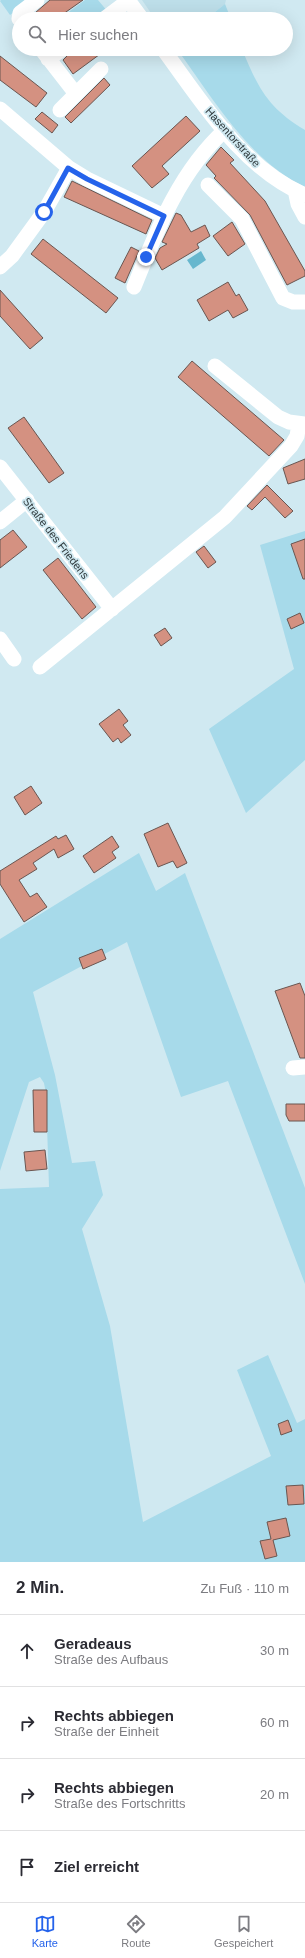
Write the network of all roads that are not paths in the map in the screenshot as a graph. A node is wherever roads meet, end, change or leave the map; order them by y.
1 (37, 0) edge
2 (128, 1) edge
3 (21, 12) edge
4 (113, 12) edge
5 (137, 12) edge
6 (47, 56) edge
7 (168, 56) edge
8 (102, 69) dead end
9 (76, 94) junction
10 (0, 109) edge
11 (60, 110) dead end
12 (225, 130) junction
13 (68, 168) junction
14 (208, 185) dead end
15 (300, 192) edge
16 (164, 216) junction
17 (305, 217) edge
18 (0, 267) edge
19 (134, 287) dead end
20 (305, 302) edge
21 (215, 366) dead end
22 (302, 424) edge
23 (0, 466) edge
24 (27, 500) junction
25 (0, 522) edge
26 (112, 609) junction
27 (0, 639) edge
28 (14, 660) dead end
29 (40, 667) dead end

1 - 3 street
2 - 4 street
2 - 5 street
6 - 9 street
7 - 12 street, Hasentorstraße
8 - 9 street
9 - 11 street
10 - 13 street
12 - 15 street, Hasentorstraße
12 - 16 street
13 - 16 street
13 - 18 street
14 - 20 street
15 - 17 street, Hasentorstraße
16 - 19 street
21 - 22 street
22 - 26 street
23 - 24 street, Straße des Friedens
24 - 25 street
24 - 26 street, Straße des Friedens
26 - 29 street
27 - 28 street

